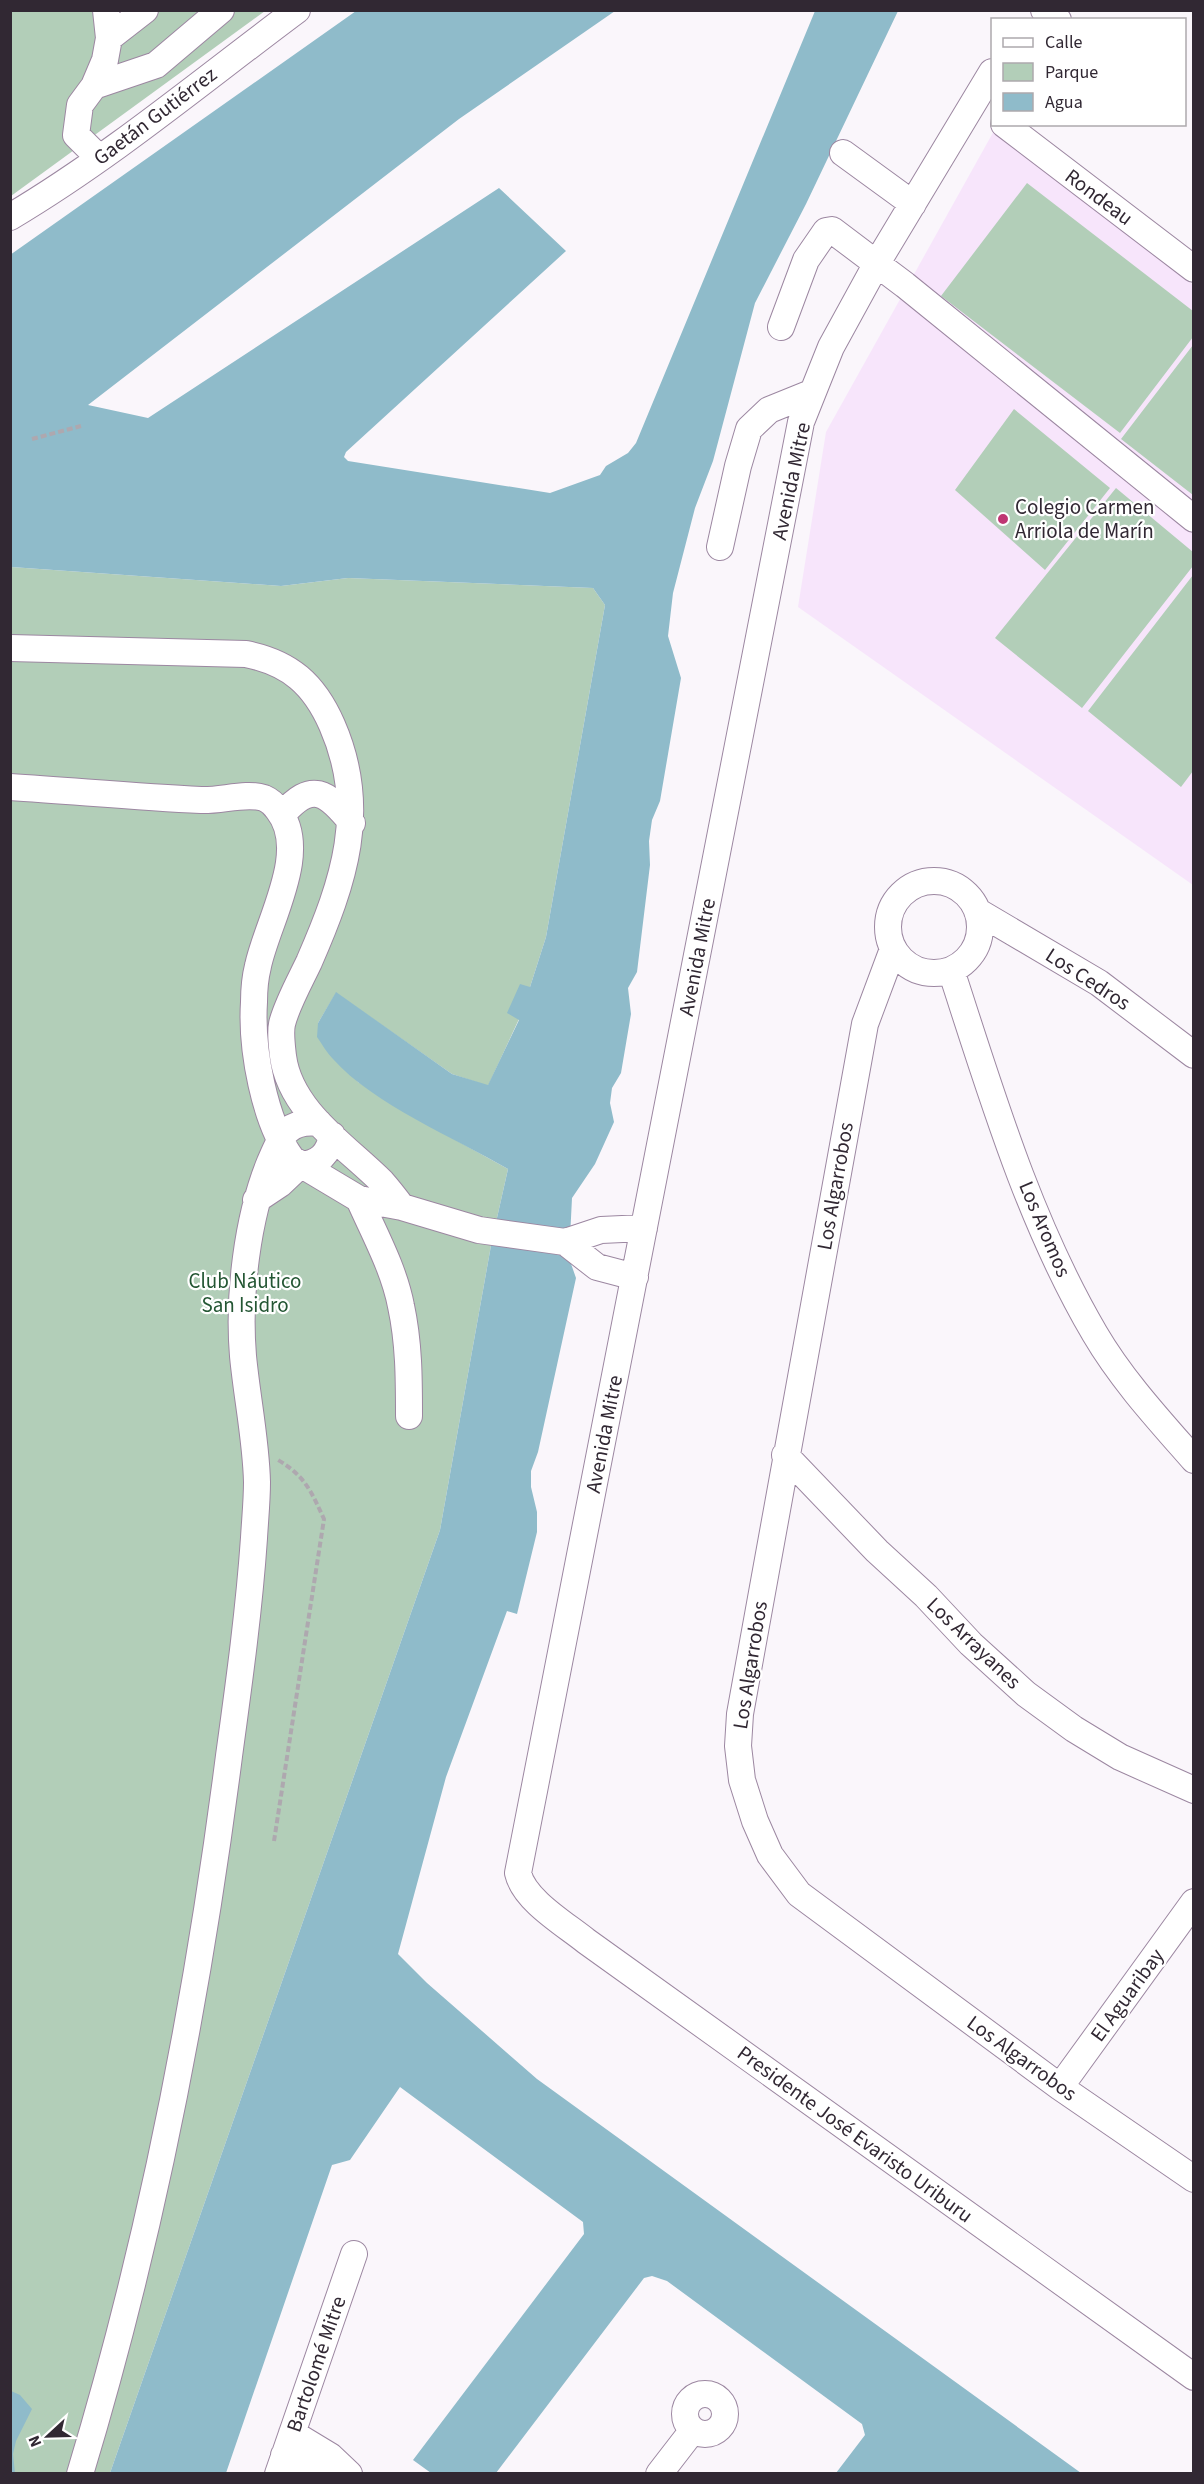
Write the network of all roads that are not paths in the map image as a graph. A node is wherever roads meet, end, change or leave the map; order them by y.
1 (106, 10) edge
2 (145, 10) edge
3 (297, 10) edge
4 (212, 13) edge
5 (109, 38) junction
6 (991, 79) edge
7 (94, 86) junction
8 (983, 108) edge
9 (1007, 126) edge
10 (843, 153) dead end
11 (99, 158) junction
12 (913, 204) junction
13 (10, 217) edge
14 (877, 263) junction
15 (1194, 270) edge
16 (781, 327) dead end
17 (811, 393) junction
18 (1194, 519) edge
19 (720, 548) dead end
20 (10, 648) edge
21 (10, 787) edge
22 (282, 815) junction
23 (352, 822) junction
24 (977, 911) junction
25 (893, 949) junction
26 (951, 969) junction
27 (1194, 1055) edge
28 (325, 1129) junction
29 (280, 1139) junction
30 (300, 1165) junction
31 (359, 1199) junction
32 (256, 1200) junction
33 (402, 1207) junction
34 (644, 1228) junction
35 (561, 1241) junction
36 (635, 1277) junction
37 (409, 1416) dead end
38 (785, 1455) junction
39 (1194, 1460) edge
40 (1194, 1790) edge
41 (521, 1885) joint
42 (1194, 1902) edge
43 (1060, 2087) junction
44 (1194, 2179) edge
45 (354, 2254) dead end
46 (1194, 2377) edge
47 (693, 2430) dead end
48 (285, 2454) edge
49 (80, 2474) edge
50 (322, 2474) edge
51 (349, 2474) edge
52 (659, 2474) edge

1 - 5 street
2 - 5 street
3 - 11 street, Gaetán Gutiérrez
4 - 7 street
5 - 7 street
6 - 8 street, Avenida Mitre
7 - 11 street
8 - 12 street, Avenida Mitre
9 - 15 street, Rondeau
10 - 12 street
11 - 13 street, Gaetán Gutiérrez
12 - 14 street, Avenida Mitre
14 - 16 street
14 - 17 street, Avenida Mitre
14 - 18 street
17 - 19 street
17 - 34 street, Avenida Mitre
20 - 23 street
21 - 22 street
22 - 23 street
22 - 29 street
23 - 28 street
24 - 25 street, Los Cedros
24 - 26 street
24 - 27 street, Los Cedros
25 - 26 street
25 - 38 street, Los Algarrobos
26 - 39 street, Los Aromos
28 - 29 street
28 - 30 street
28 - 33 street
29 - 30 street
29 - 32 street
30 - 31 street
30 - 32 street
31 - 33 street
31 - 37 street
32 - 49 street
33 - 35 street
34 - 35 street
34 - 36 street, Avenida Mitre
35 - 36 street
36 - 41 street, Avenida Mitre
38 - 40 street, Los Arrayanes
38 - 43 street, Los Algarrobos
41 - 46 street, Presidente José Evaristo Uriburu
42 - 43 street, El Aguaribay
43 - 44 street, Los Algarrobos
45 - 48 street, Bartolomé Mitre
47 - 52 street
48 - 50 street
48 - 51 street

